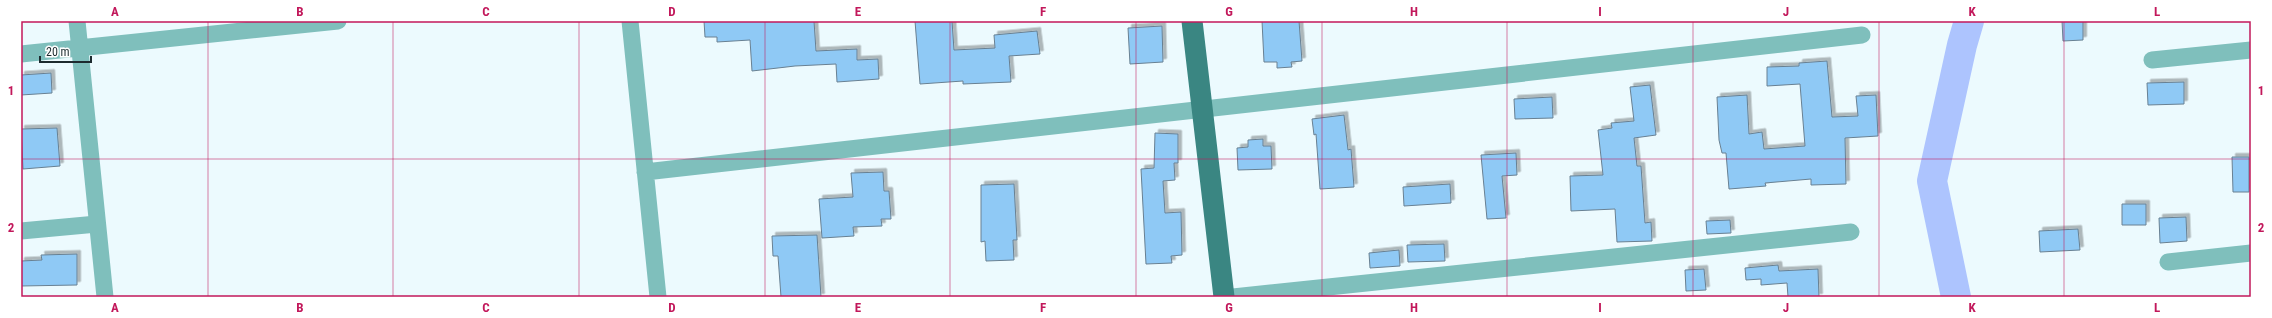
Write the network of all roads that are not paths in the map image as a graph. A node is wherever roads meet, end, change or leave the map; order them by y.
1 (77, 21) edge
2 (338, 21) edge
3 (630, 21) edge
4 (1192, 21) edge
5 (1862, 35) dead end
6 (80, 48) junction
7 (2251, 50) edge
8 (21, 54) edge
9 (2152, 60) dead end
10 (1202, 109) junction
11 (645, 172) junction
12 (97, 224) junction
13 (21, 231) edge
14 (1851, 232) dead end
15 (2251, 253) edge
16 (2168, 262) dead end
17 (105, 297) edge
18 (658, 297) edge
19 (1224, 297) edge
20 (1233, 297) edge

1 - 6 street
2 - 6 street
3 - 11 street
4 - 10 main road
5 - 10 street
6 - 8 street
6 - 12 street
7 - 9 street
10 - 11 street
10 - 19 main road
11 - 18 street
12 - 13 street
12 - 17 street
14 - 20 street
15 - 16 street

